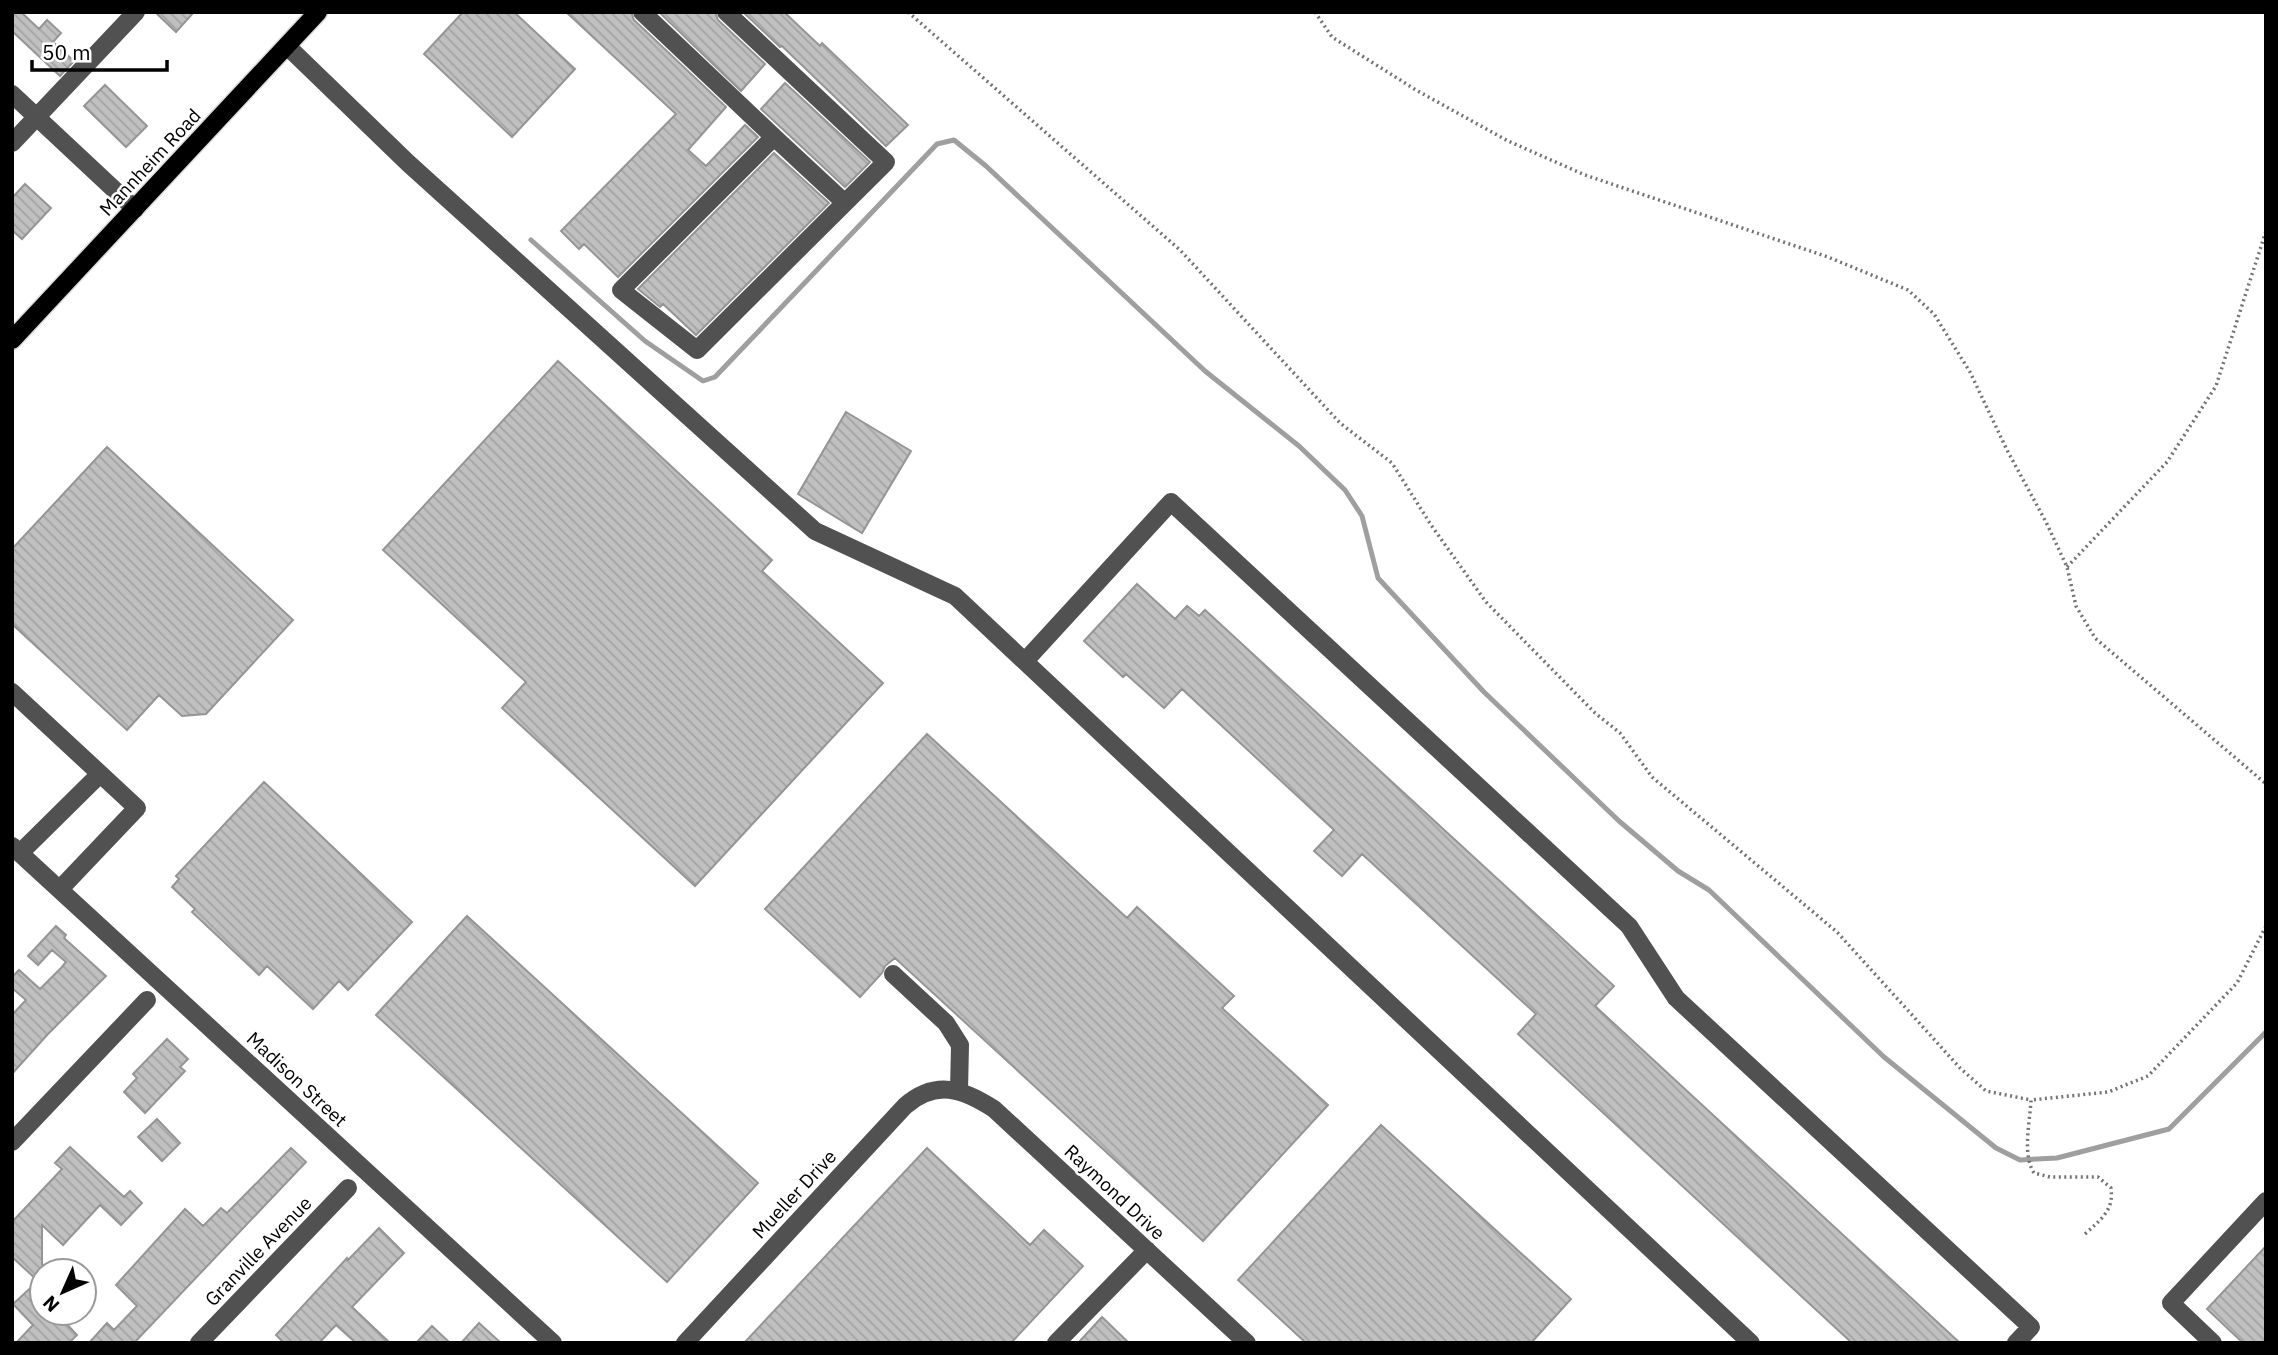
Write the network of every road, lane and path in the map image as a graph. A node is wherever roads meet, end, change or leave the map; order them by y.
1 (318, 12) edge
2 (642, 12) edge
3 (726, 12) edge
4 (908, 12) edge
5 (1315, 12) edge
6 (127, 16) edge
7 (287, 46) junction
8 (12, 94) edge
9 (37, 117) junction
10 (775, 136) junction
11 (12, 144) edge
12 (844, 202) junction
13 (135, 209) junction
14 (2266, 231) edge
15 (12, 340) edge
16 (2067, 567) junction
17 (1026, 660) junction
18 (12, 692) edge
19 (100, 774) junction
20 (2266, 784) edge
21 (16, 849) edge
22 (60, 889) junction
23 (2266, 926) edge
24 (893, 974) dead end
25 (147, 1000) dead end
26 (951, 1090) junction
27 (2031, 1100) junction
28 (12, 1142) edge
29 (348, 1188) dead end
30 (2266, 1201) edge
31 (2085, 1234) dead end
32 (1147, 1250) junction
33 (199, 1343) edge
34 (552, 1343) edge
35 (685, 1343) edge
36 (1056, 1343) edge
37 (1247, 1343) edge
38 (1751, 1343) edge
39 (2016, 1343) edge
40 (2213, 1343) edge

1 - 7 main road, Mannheim Road
2 - 10 street
3 - 12 street
4 - 27 path
5 - 16 path
6 - 9 street
7 - 13 main road, Mannheim Road
7 - 17 street
8 - 9 street
9 - 11 street
9 - 13 street
10 - 12 street
10 - 12 street
13 - 15 main road, Mannheim Road
14 - 16 path
16 - 20 path
17 - 38 street
17 - 39 street
18 - 19 street
19 - 21 street
19 - 22 street
21 - 22 street, Madison Street
22 - 34 street, Madison Street
23 - 27 path
24 - 26 street
25 - 28 street
26 - 32 street, Raymond Drive
26 - 35 street, Mueller Drive
27 - 31 path
29 - 33 street, Granville Avenue
30 - 40 street
32 - 36 street
32 - 37 street, Raymond Drive

